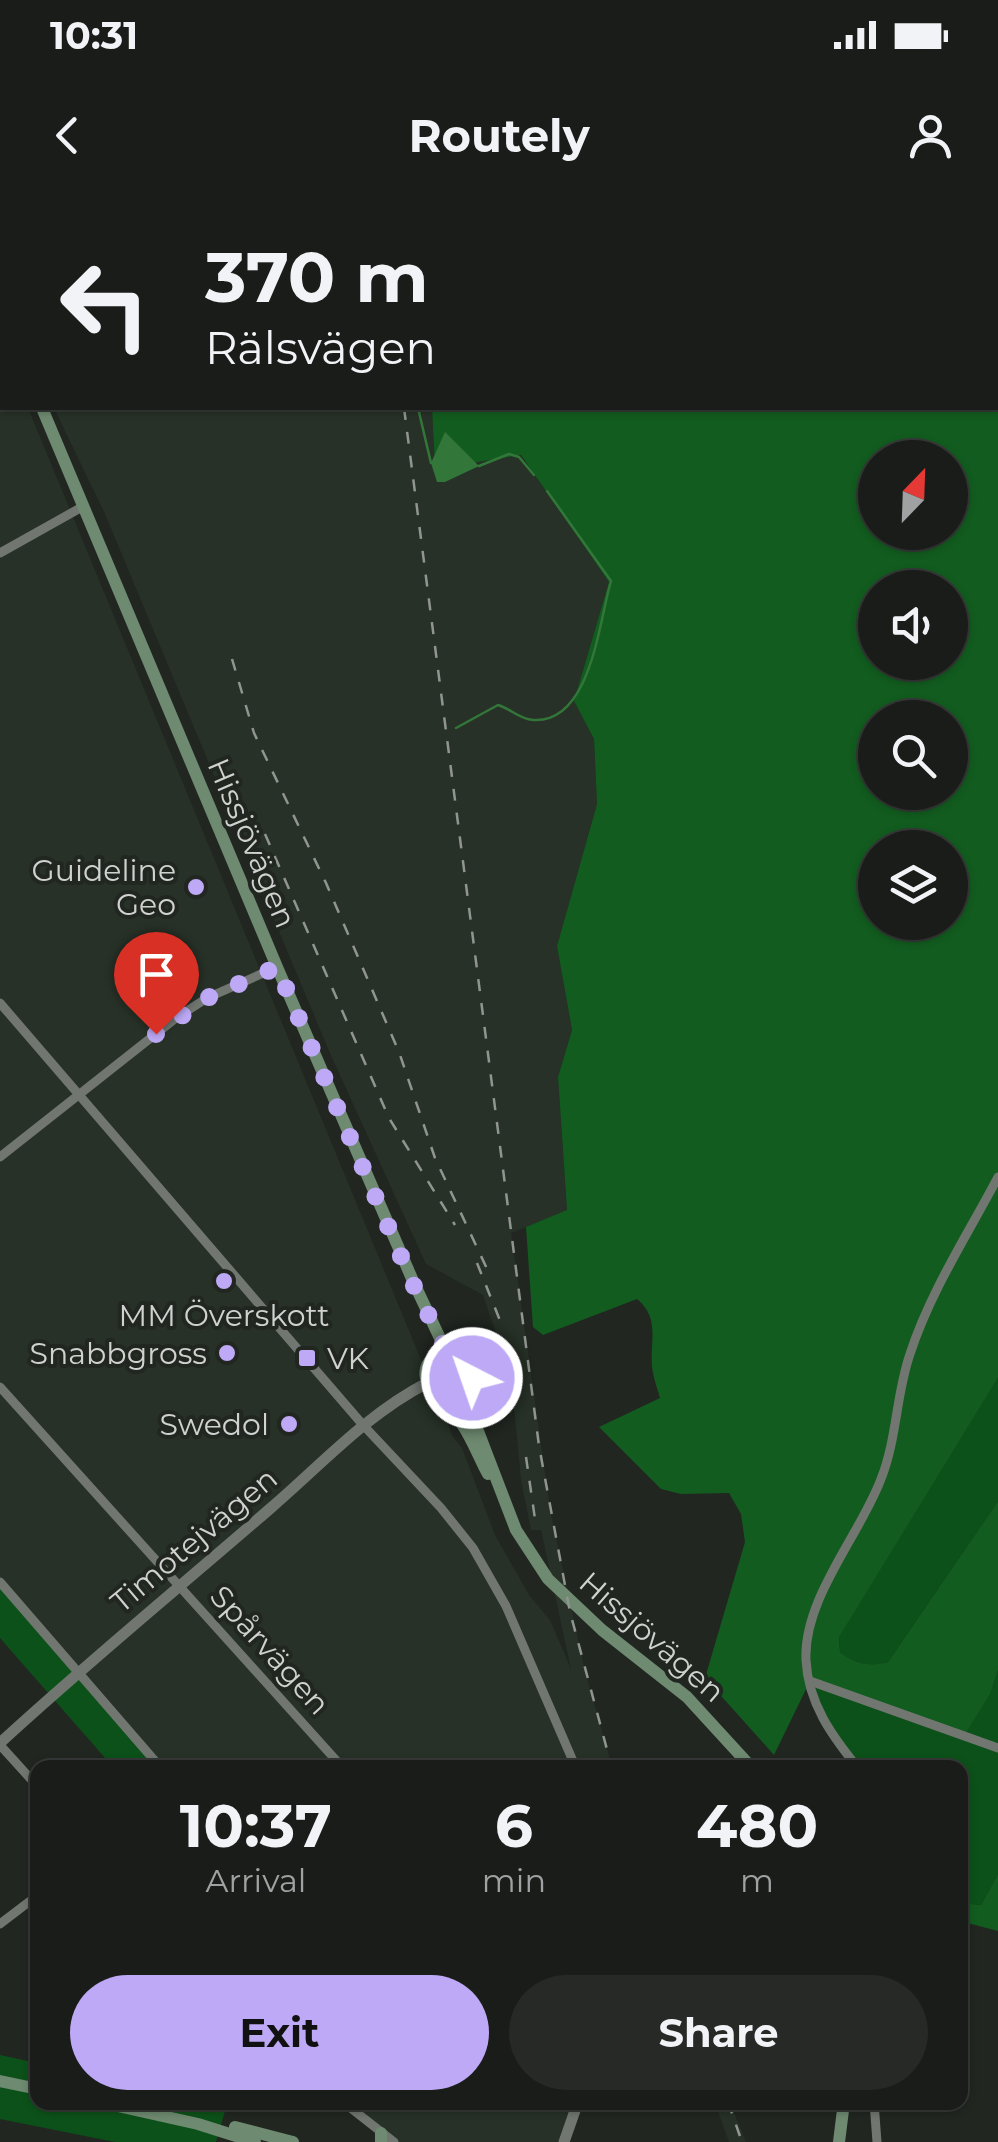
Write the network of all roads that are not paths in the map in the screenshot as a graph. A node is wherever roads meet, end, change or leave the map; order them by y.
1 (43, 410) edge
2 (82, 507) junction
3 (0, 552) edge
4 (277, 967) junction
5 (0, 1003) edge
6 (79, 1094) junction
7 (0, 1157) edge
8 (998, 1177) edge
9 (446, 1350) junction
10 (427, 1383) junction
11 (0, 1387) edge
12 (466, 1392) junction
13 (438, 1395) junction
14 (362, 1425) junction
15 (504, 1502) junction
16 (0, 1582) edge
17 (178, 1585) junction
18 (77, 1672) junction
19 (810, 1680) junction
20 (0, 1744) edge
21 (998, 1748) edge
22 (154, 1760) edge
23 (336, 1760) edge
24 (573, 1760) edge
25 (744, 1760) edge
26 (852, 1760) edge
27 (30, 1778) edge
28 (30, 1901) edge
29 (0, 1924) edge
30 (0, 2081) edge
31 (30, 2087) edge
32 (136, 2110) edge
33 (352, 2110) edge
34 (575, 2110) edge
35 (843, 2110) edge
36 (875, 2110) edge
37 (198, 2124) junction
38 (381, 2137) edge
39 (256, 2142) edge
40 (293, 2142) edge
41 (394, 2142) edge
42 (564, 2142) edge
43 (839, 2142) edge
44 (877, 2142) edge

1 - 2 main road, Hissjövägen
2 - 3 street
2 - 4 main road, Hissjövägen
4 - 6 street
4 - 9 main road, Hissjövägen
5 - 6 street
6 - 7 street
6 - 14 street
8 - 19 street
9 - 10 main road
9 - 12 main road
10 - 13 main road
10 - 14 street, Timotejvägen
11 - 17 street, Spårvägen
12 - 13 main road
12 - 15 main road, Hissjövägen
13 - 15 main road, Hissjövägen
14 - 17 street, Timotejvägen
14 - 24 street
15 - 25 main road, Hissjövägen
16 - 18 street
17 - 18 street, Timotejvägen
17 - 23 street, Spårvägen
18 - 20 street, Timotejvägen
18 - 22 street
19 - 21 street
19 - 26 street
20 - 27 street
28 - 29 street
30 - 31 main road
32 - 37 main road
33 - 38 street
34 - 42 street
35 - 43 main road
36 - 44 street
37 - 39 main road
37 - 40 main road
38 - 41 street

